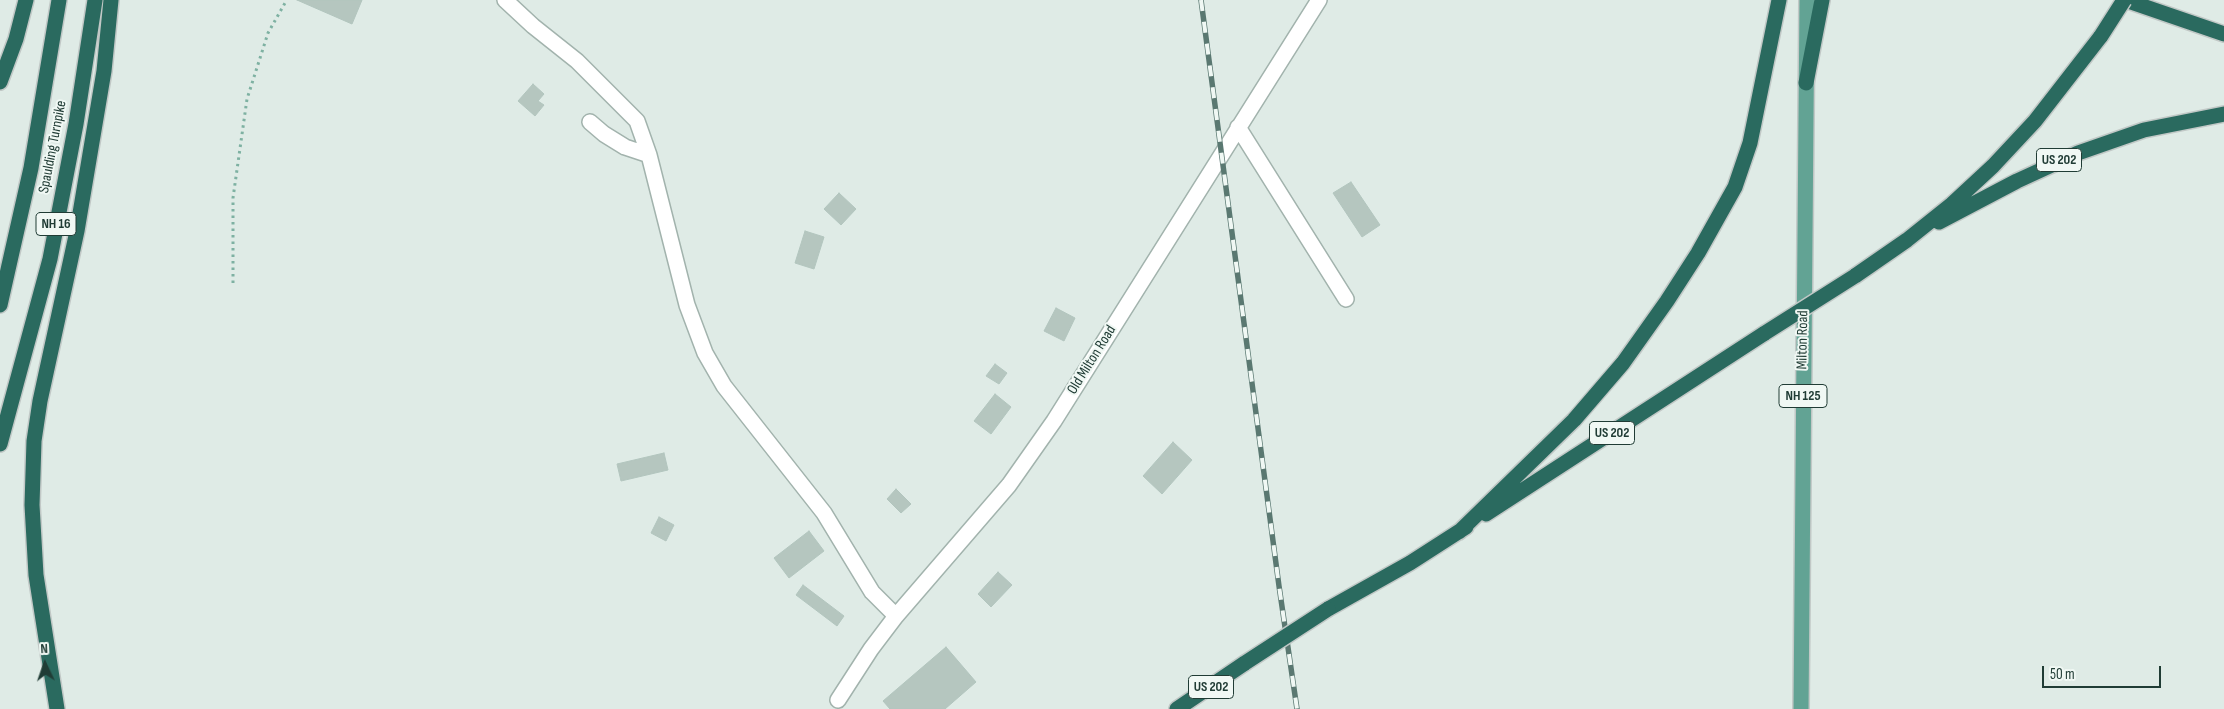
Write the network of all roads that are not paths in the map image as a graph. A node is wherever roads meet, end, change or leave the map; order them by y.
1 (26, 0) edge
2 (59, 0) edge
3 (95, 0) edge
4 (111, 0) edge
5 (505, 0) edge
6 (1319, 0) edge
7 (1779, 0) edge
8 (1807, 0) edge
9 (1822, 0) edge
10 (2118, 0) edge
11 (2129, 2) edge
12 (2224, 34) edge
13 (0, 82) edge
14 (1806, 83) junction
15 (2224, 114) edge
16 (590, 122) dead end
17 (1238, 127) junction
18 (649, 155) junction
19 (1907, 240) junction
20 (1346, 299) dead end
21 (0, 305) edge
22 (0, 444) edge
23 (1459, 532) junction
24 (896, 616) junction
25 (838, 700) dead end
26 (57, 709) edge
27 (1177, 709) edge
28 (1801, 709) edge

1 - 13 highway
2 - 21 highway, Spaulding Turnpike / NH 16
3 - 22 highway, Spaulding Turnpike / NH 16
4 - 26 highway
5 - 18 street
6 - 17 street, Old Milton Road
7 - 23 highway
8 - 14 main road, Milton Road / NH 125
9 - 14 highway
10 - 11 highway
11 - 12 highway
11 - 19 highway, US 202, bridge
14 - 28 main road, Milton Road / NH 125
15 - 19 highway, US 202
16 - 18 street
17 - 20 street
17 - 24 street, Old Milton Road
18 - 24 street
19 - 23 highway, US 202, bridge
23 - 27 highway, US 202, bridge
24 - 25 street, Old Milton Road

